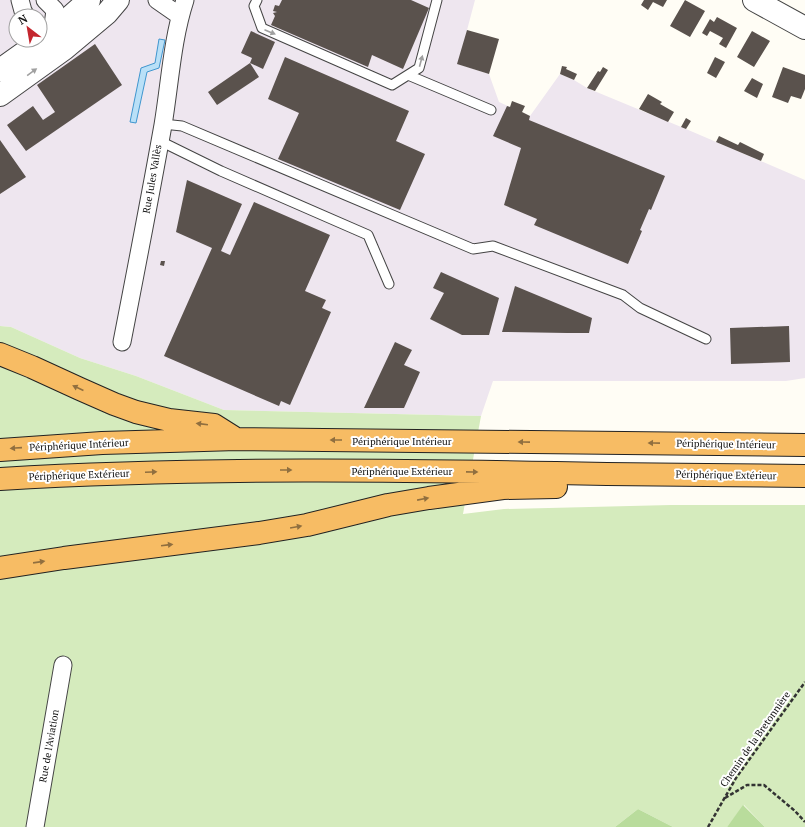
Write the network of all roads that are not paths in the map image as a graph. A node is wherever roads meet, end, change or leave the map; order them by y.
1 (45, 0) edge
2 (89, 0) edge
3 (118, 0) edge
4 (157, 0) edge
5 (257, 0) edge
6 (437, 0) edge
7 (754, 0) edge
8 (182, 8) edge
9 (805, 28) edge
10 (52, 38) edge
11 (0, 70) edge
12 (408, 75) junction
13 (0, 95) edge
14 (491, 110) dead end
15 (163, 124) junction
16 (160, 141) junction
17 (389, 284) dead end
18 (706, 339) dead end
19 (122, 342) dead end
20 (0, 354) edge
21 (237, 439) junction
22 (805, 445) edge
23 (0, 450) edge
24 (607, 474) junction
25 (805, 476) edge
26 (0, 479) edge
27 (0, 568) edge
28 (63, 665) dead end
29 (35, 827) edge

1 - 10 street
2 - 10 street
3 - 10 street
4 - 8 street, Rue Jules Vallès
5 -> 12 lane
12 -> 6 lane
7 - 9 street
8 - 15 street, Rue Jules Vallès
10 - 11 street
13 -> 10 street
12 - 14 lane
15 - 16 street, Rue Jules Vallès
15 - 18 lane
16 - 17 lane
16 - 19 street, Rue Jules Vallès
21 -> 20 highway
22 -> 21 highway, Périphérique Intérieur
21 -> 23 highway, Périphérique Intérieur
24 - 25 highway, Périphérique Extérieur
26 -> 24 highway, Périphérique Extérieur
27 -> 24 highway
28 - 29 street, Rue de l'Aviation

